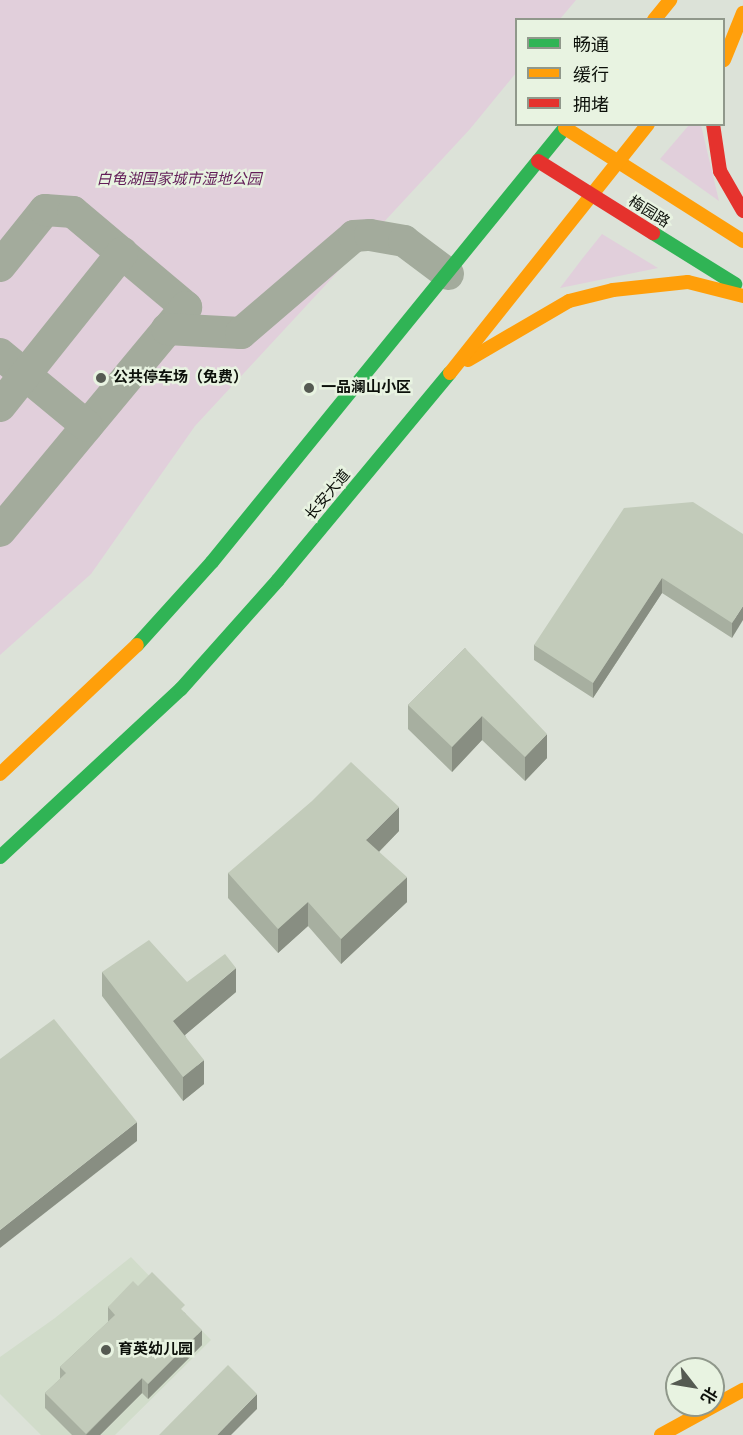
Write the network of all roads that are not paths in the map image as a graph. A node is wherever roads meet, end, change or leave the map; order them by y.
1 (670, 0) edge
2 (743, 11) edge
3 (656, 18) edge
4 (725, 31) edge
5 (725, 55) edge
6 (567, 126) edge
7 (646, 126) edge
8 (713, 126) edge
9 (538, 161) junction
10 (617, 162) junction
11 (590, 195) junction
12 (743, 211) edge
13 (743, 241) edge
14 (122, 253) junction
15 (0, 266) edge
16 (448, 274) junction
17 (743, 289) edge
18 (743, 296) edge
19 (167, 329) junction
20 (0, 354) edge
21 (453, 369) junction
22 (26, 375) junction
23 (0, 406) edge
24 (87, 426) junction
25 (0, 531) edge
26 (0, 774) edge
27 (0, 857) edge
28 (743, 1390) edge
29 (661, 1435) edge

1 - 3 main road
2 - 4 main road
2 - 5 main road
6 - 9 main road
6 - 10 main road, 梅园路
7 - 10 main road, 长安大道
8 - 12 main road
9 - 11 main road, 梅园路
9 - 16 main road
10 - 11 main road, 长安大道
10 - 13 main road, 梅园路
11 - 17 main road, 梅园路
11 - 21 main road, 长安大道
14 - 15 street
14 - 19 street
14 - 22 street
16 - 19 street
16 - 26 main road
18 - 21 main road
19 - 24 street
20 - 22 street
21 - 27 main road, 长安大道
22 - 23 street
22 - 24 street
24 - 25 street
28 - 29 main road

